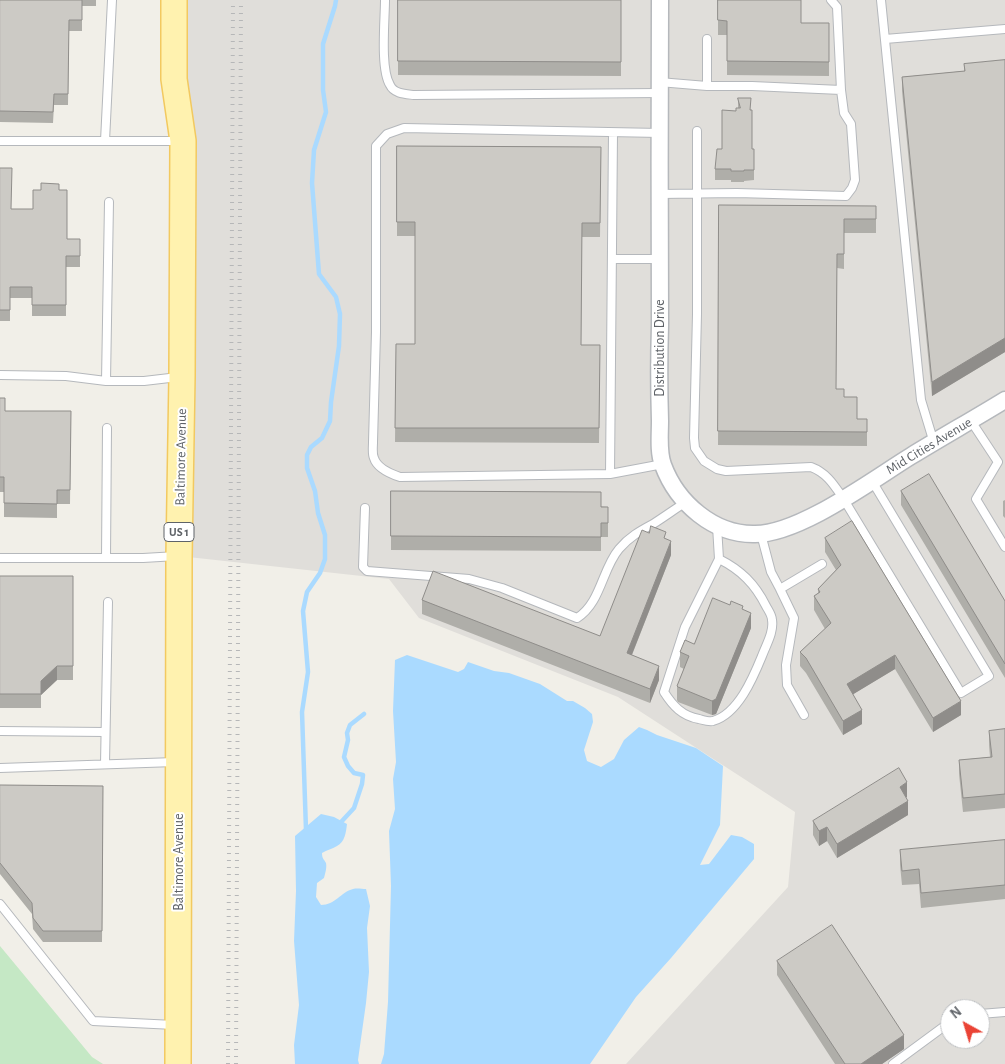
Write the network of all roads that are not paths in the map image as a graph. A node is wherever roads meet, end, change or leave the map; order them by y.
1 (112, 0) edge
2 (174, 0) edge
3 (385, 0) edge
4 (660, 0) edge
5 (831, 0) edge
6 (881, 0) edge
7 (1005, 29) edge
8 (707, 39) dead end
9 (885, 39) junction
10 (707, 86) junction
11 (659, 88) junction
12 (841, 90) junction
13 (697, 131) dead end
14 (613, 133) junction
15 (660, 133) junction
16 (0, 141) edge
17 (105, 141) junction
18 (183, 141) junction
19 (697, 193) junction
20 (660, 194) junction
21 (109, 202) dead end
22 (612, 259) junction
23 (660, 259) junction
24 (0, 375) edge
25 (182, 376) junction
26 (106, 381) junction
27 (1005, 400) edge
28 (971, 421) junction
29 (107, 428) dead end
30 (934, 443) junction
31 (1002, 460) edge
32 (663, 464) junction
33 (610, 474) junction
34 (872, 481) junction
35 (848, 496) junction
36 (686, 502) junction
37 (365, 508) dead end
38 (717, 526) junction
39 (761, 534) junction
40 (1005, 548) edge
41 (179, 556) junction
42 (0, 558) edge
43 (106, 558) junction
44 (719, 559) junction
45 (822, 564) dead end
46 (780, 589) junction
47 (108, 602) dead end
48 (804, 715) dead end
49 (0, 731) edge
50 (105, 732) junction
51 (179, 762) junction
52 (105, 764) junction
53 (0, 768) edge
54 (0, 904) edge
55 (1005, 1012) edge
56 (990, 1013) edge
57 (178, 1025) junction
58 (940, 1029) edge
59 (178, 1064) edge
60 (893, 1064) edge

1 - 17 lane
2 - 18 main road, Baltimore Avenue / US 1
3 - 11 lane
4 - 11 street, Distribution Drive
5 - 12 lane
6 - 9 lane
7 - 9 lane
8 - 10 lane
9 - 30 lane
10 - 11 lane
10 - 12 lane
11 - 15 street, Distribution Drive
12 - 19 lane
13 - 19 lane
14 - 15 lane
14 - 22 lane
14 - 33 lane
15 - 20 street, Distribution Drive
16 - 17 lane
17 - 18 lane
18 - 25 main road, Baltimore Avenue / US 1
19 - 20 lane
19 - 35 lane
20 - 23 street, Distribution Drive
21 - 26 lane
22 - 23 lane
22 - 33 lane
23 - 32 street, Distribution Drive
24 - 26 lane
25 - 26 lane
25 - 41 main road, Baltimore Avenue / US 1
27 - 28 street, Mid Cities Avenue
28 - 30 street, Mid Cities Avenue
28 - 31 lane
29 - 43 lane
30 - 34 street, Mid Cities Avenue
31 - 40 lane
32 - 33 lane
32 - 36 street, Distribution Drive
34 - 35 street, Mid Cities Avenue
34 - 35 lane
35 - 39 street, Distribution Drive
36 - 37 lane
36 - 38 street, Distribution Drive
38 - 39 street, Distribution Drive
38 - 44 lane
39 - 46 lane
41 - 43 lane
41 - 51 main road, Baltimore Avenue / US 1
42 - 43 lane
44 - 44 lane
45 - 46 lane
46 - 48 lane
47 - 50 lane
49 - 50 lane
50 - 52 lane
51 - 52 lane
51 - 57 main road, Baltimore Avenue / US 1
52 - 53 lane
54 - 57 lane
55 - 56 lane
57 - 59 main road, Baltimore Avenue / US 1
58 - 60 lane

